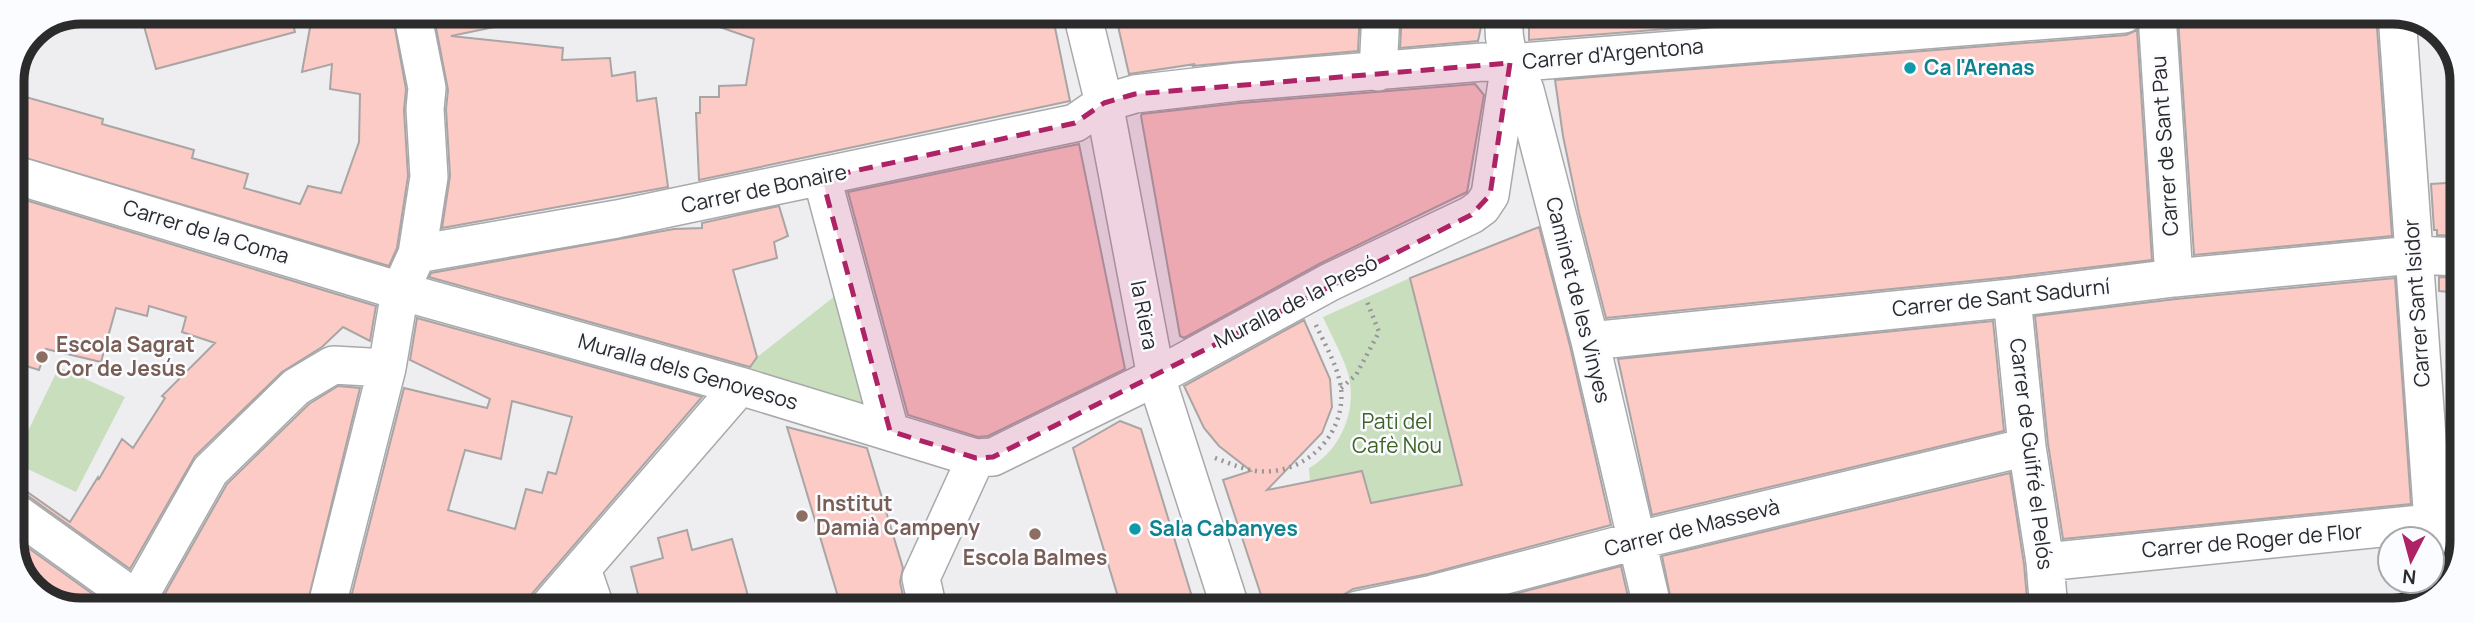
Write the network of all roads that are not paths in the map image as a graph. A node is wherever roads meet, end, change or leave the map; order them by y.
1 (414, 24) edge
2 (1086, 24) edge
3 (1380, 24) edge
4 (1505, 24) edge
5 (1989, 24) edge
6 (2158, 24) edge
7 (2398, 25) edge
8 (1510, 63) junction
9 (1378, 72) junction
10 (1104, 103) junction
11 (24, 178) edge
12 (822, 178) junction
13 (416, 254) junction
14 (2413, 255) junction
15 (2449, 257) edge
16 (2174, 278) junction
17 (400, 291) junction
18 (2012, 298) junction
19 (1590, 341) junction
20 (387, 368) junction
21 (1156, 377) junction
22 (740, 386) junction
23 (890, 431) junction
24 (2027, 447) junction
25 (976, 457) junction
26 (25, 520) edge
27 (2447, 522) edge
28 (1635, 541) junction
29 (2045, 562) junction
30 (583, 569) junction
31 (127, 598) edge
32 (141, 598) edge
33 (329, 598) edge
34 (557, 598) edge
35 (592, 598) edge
36 (926, 598) edge
37 (1227, 598) edge
38 (1414, 598) edge
39 (1650, 598) edge
40 (2048, 598) edge

1 - 13 street
2 - 10 street, la Riera
3 - 9 street
4 - 8 street
5 - 8 street, Carrer d'Argentona
6 - 16 street, Carrer de Sant Pau
7 - 14 street, Carrer Sant Isidor
8 - 9 street, Carrer d'Argentona
8 - 19 street, Caminet de les Vinyes
8 - 21 street, Muralla de la Presó
9 - 10 street, Carrer d'Argentona
10 - 12 street, Carrer de Bonaire
10 - 21 street, la Riera
11 - 17 street, Carrer de la Coma
12 - 13 street, Carrer de Bonaire
12 - 23 street
13 - 17 street
14 - 15 street, Carrer de Sant Sadurní
14 - 16 street, Carrer de Sant Sadurní
14 - 27 street, Carrer Sant Isidor
16 - 18 street, Carrer de Sant Sadurní
17 - 20 street
17 - 22 street, Muralla dels Genovesos
18 - 19 street, Carrer de Sant Sadurní
18 - 24 street, Carrer de Guifré el Pelós
19 - 28 street, Caminet de les Vinyes
20 - 32 street
20 - 33 street
21 - 25 street, Muralla de la Presó
21 - 37 street, la Riera
22 - 23 street, Muralla dels Genovesos
22 - 30 street
23 - 25 street, Muralla dels Genovesos
24 - 28 street, Carrer de Massevà
24 - 29 street, Carrer de Guifré el Pelós
25 - 36 street
26 - 31 street
27 - 29 street, Carrer de Roger de Flor
28 - 38 street, Carrer de Massevà
28 - 39 street, Caminet de les Vinyes
29 - 40 street, Carrer de Guifré el Pelós
30 - 34 street
30 - 35 street

